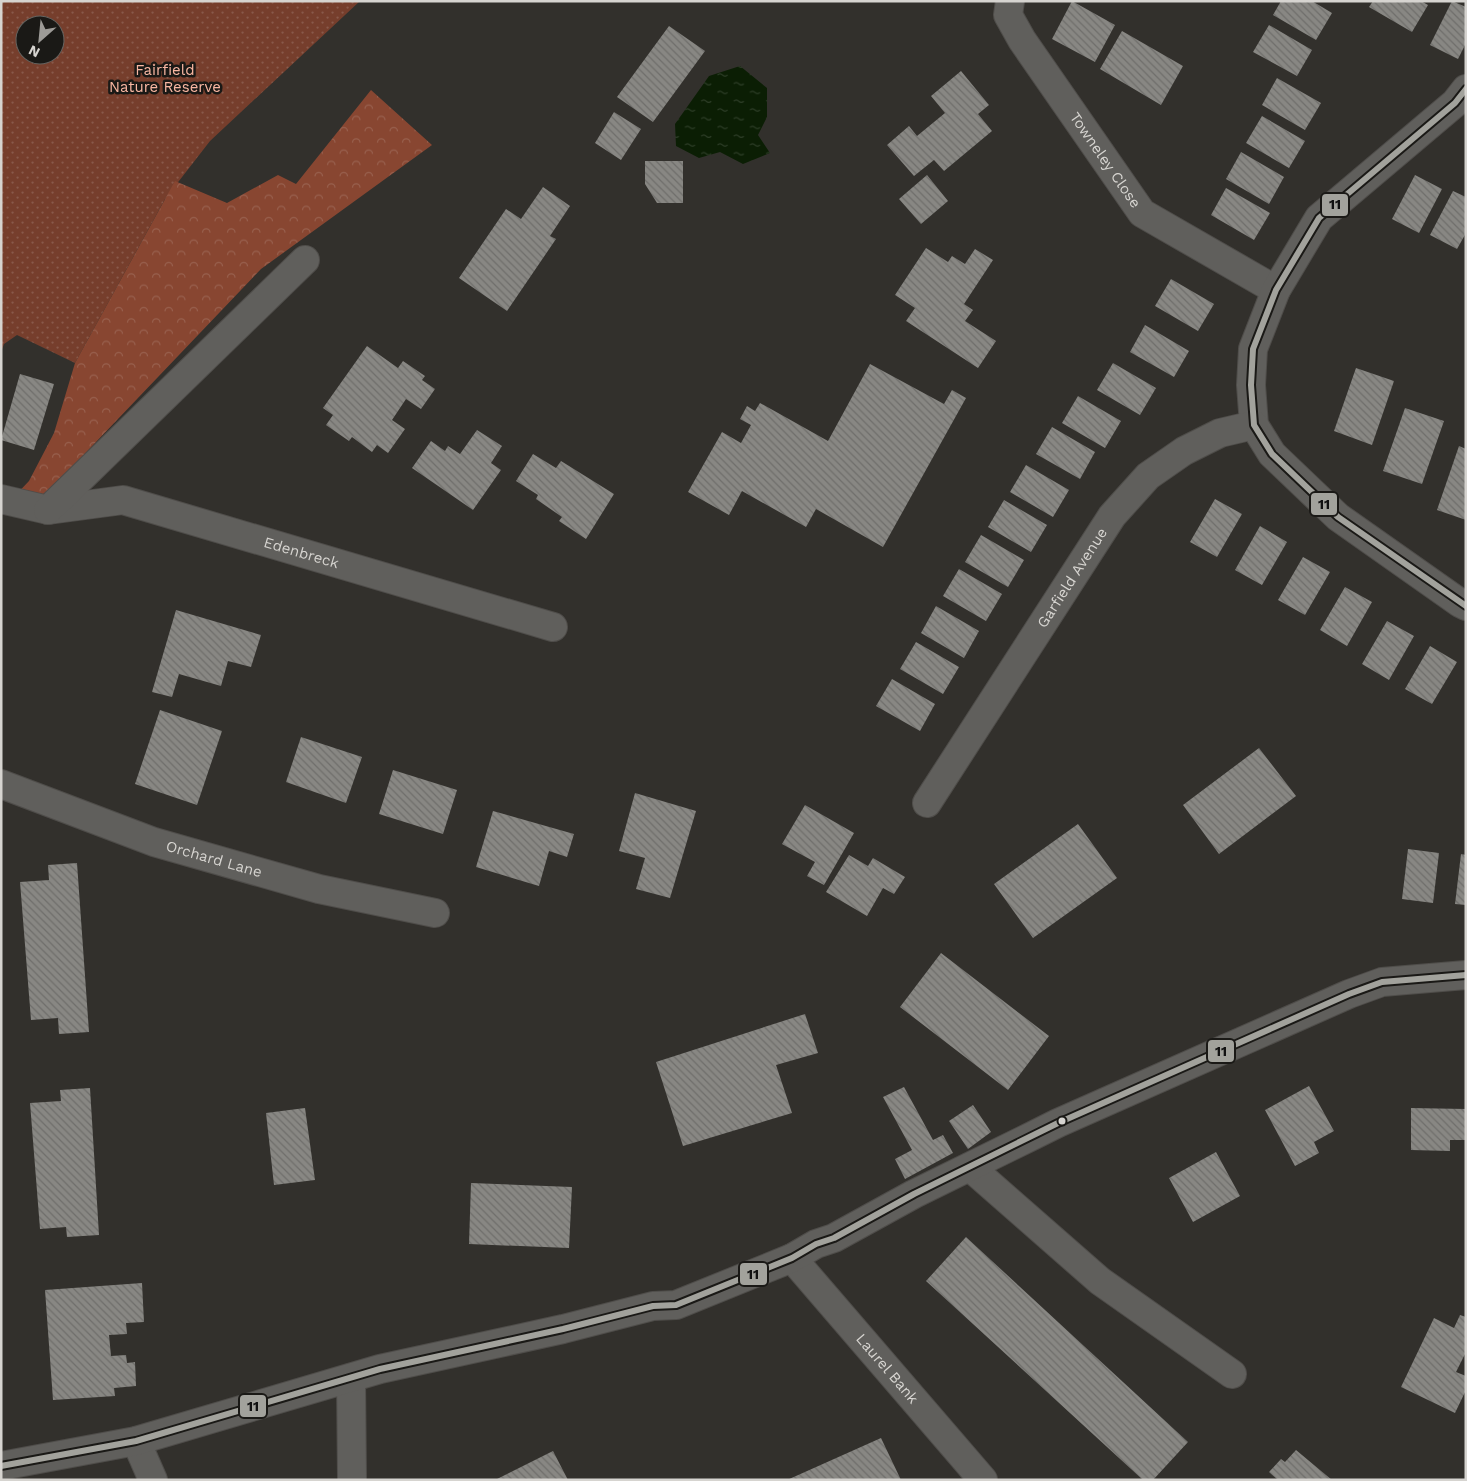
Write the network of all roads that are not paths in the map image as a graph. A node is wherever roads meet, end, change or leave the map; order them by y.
1 (1010, 1) edge
2 (1466, 89) edge
3 (305, 260) dead end
4 (1276, 290) junction
5 (1254, 425) junction
6 (1, 499) edge
7 (48, 510) junction
8 (1466, 606) edge
9 (553, 627) dead end
10 (1, 784) edge
11 (929, 789) dead end
12 (435, 913) dead end
13 (1466, 975) edge
14 (970, 1167) junction
15 (792, 1258) junction
16 (1232, 1374) dead end
17 (351, 1378) junction
18 (136, 1441) junction
19 (1, 1466) edge
20 (153, 1480) edge
21 (352, 1480) edge
22 (984, 1480) edge

1 - 4 street, Towneley Close
2 - 4 street
3 - 7 street
4 - 5 street
5 - 8 street
5 - 11 street, Garfield Avenue
6 - 7 street, Edenbreck
7 - 9 street, Edenbreck
10 - 12 street, Orchard Lane
13 - 14 street
14 - 15 street
14 - 16 street
15 - 17 street
15 - 22 street, Laurel Bank
17 - 18 street
17 - 21 street
18 - 19 street
18 - 20 street

